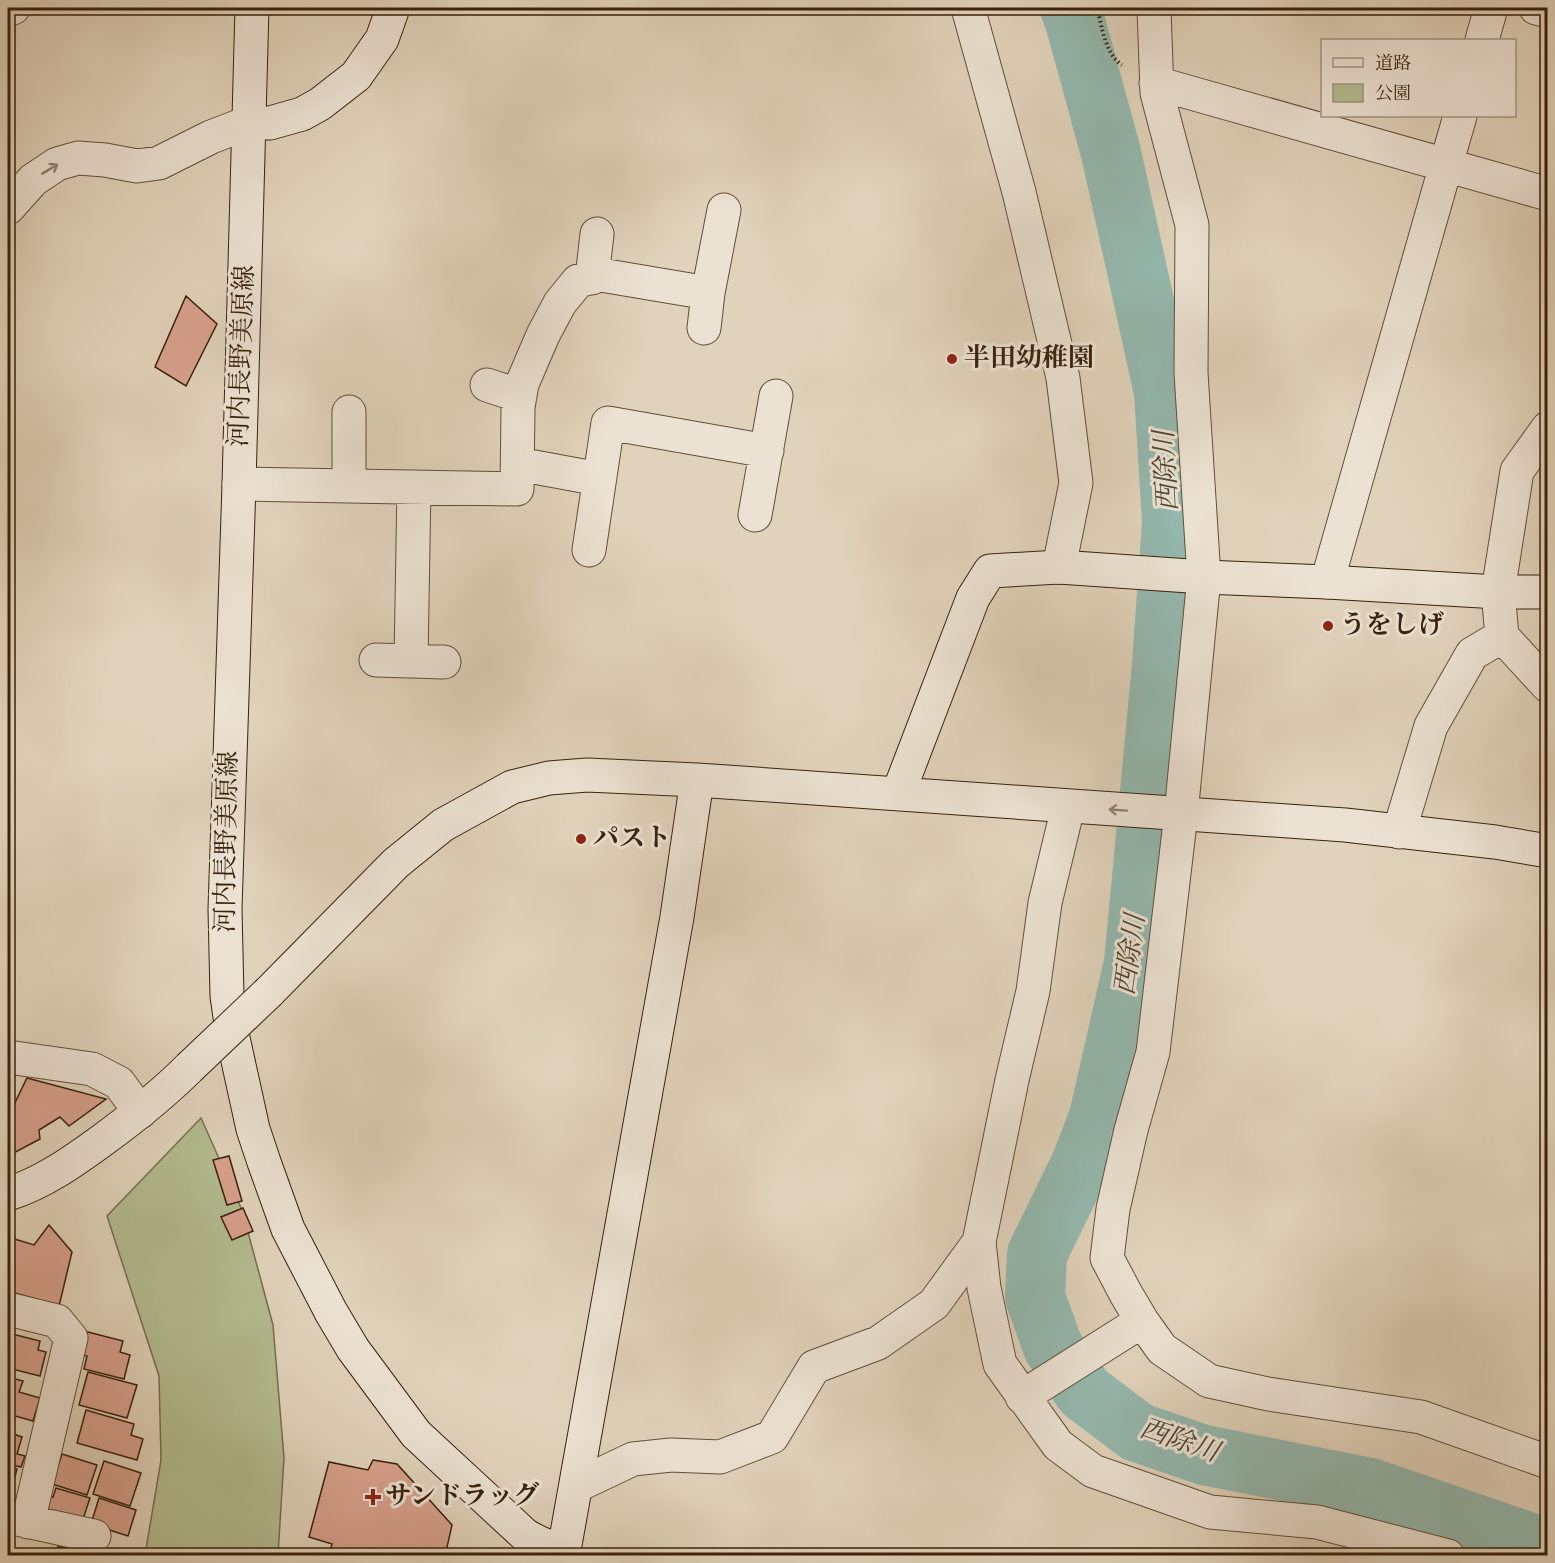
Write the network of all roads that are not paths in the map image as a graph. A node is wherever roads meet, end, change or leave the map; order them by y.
1 (13, 8) edge
2 (252, 8) edge
3 (393, 8) edge
4 (968, 8) edge
5 (1154, 8) edge
6 (1491, 8) edge
7 (1536, 8) edge
8 (8, 9) edge
9 (1548, 11) edge
10 (1482, 39) edge
11 (1156, 74) junction
12 (1461, 117) edge
13 (250, 122) junction
14 (1446, 165) junction
15 (1548, 194) edge
16 (8, 208) edge
17 (724, 210) dead end
18 (597, 234) dead end
19 (592, 278) junction
20 (708, 293) junction
21 (704, 328) dead end
22 (487, 385) dead end
23 (520, 396) junction
24 (776, 396) dead end
25 (349, 412) dead end
26 (1548, 428) edge
27 (767, 451) junction
28 (518, 464) junction
29 (599, 479) junction
30 (239, 484) junction
31 (349, 486) junction
32 (414, 487) junction
33 (755, 515) dead end
34 (589, 550) dead end
35 (1071, 568) junction
36 (1192, 577) junction
37 (1327, 582) junction
38 (1498, 592) junction
39 (1548, 592) edge
40 (1502, 636) junction
41 (376, 660) dead end
42 (411, 661) junction
43 (444, 662) dead end
44 (1548, 686) edge
45 (697, 780) junction
46 (898, 794) junction
47 (1068, 807) junction
48 (1174, 814) junction
49 (1399, 832) junction
50 (1548, 851) edge
51 (8, 1057) edge
52 (140, 1112) junction
53 (8, 1194) edge
54 (979, 1242) junction
55 (8, 1309) edge
56 (1138, 1324) junction
57 (1026, 1394) junction
58 (1548, 1462) edge
59 (576, 1486) junction
60 (18, 1520) edge
61 (94, 1536) dead end
62 (569, 1554) edge
63 (1448, 1556) edge

1 - 8 street
2 - 13 street, 河内長野美原線
3 - 13 street
4 - 35 street
5 - 11 street
6 - 10 street
7 - 9 street
11 - 14 street
11 - 36 street
12 - 14 street
16 -> 13 street
13 - 30 street, 河内長野美原線
14 - 15 street
14 - 37 street
17 - 20 street
18 - 19 street
19 - 20 street
19 - 23 street
20 - 21 street
22 - 23 street
23 - 28 street
24 - 27 street
25 - 31 street
26 - 38 street
27 - 29 street
27 - 33 street
28 - 29 street
28 - 32 street
29 - 34 street
30 - 31 street
30 - 62 street, 河内長野美原線
31 - 32 street
32 - 42 street
35 - 36 street
35 - 46 street
36 - 37 street
36 - 48 street
37 - 38 street
38 - 39 street
38 - 40 street
40 - 44 street
40 - 49 street
41 - 42 street
42 - 43 street
45 - 46 street
45 - 52 street, bridge
45 - 59 street
46 - 47 street
48 -> 47 street
47 - 54 street
48 - 49 street
48 - 56 street
49 - 50 street
51 - 52 street
52 - 53 street
54 - 57 street
54 - 59 street
55 - 60 street
56 - 57 street
56 - 58 street
57 - 63 street
59 - 62 street
60 - 61 street

